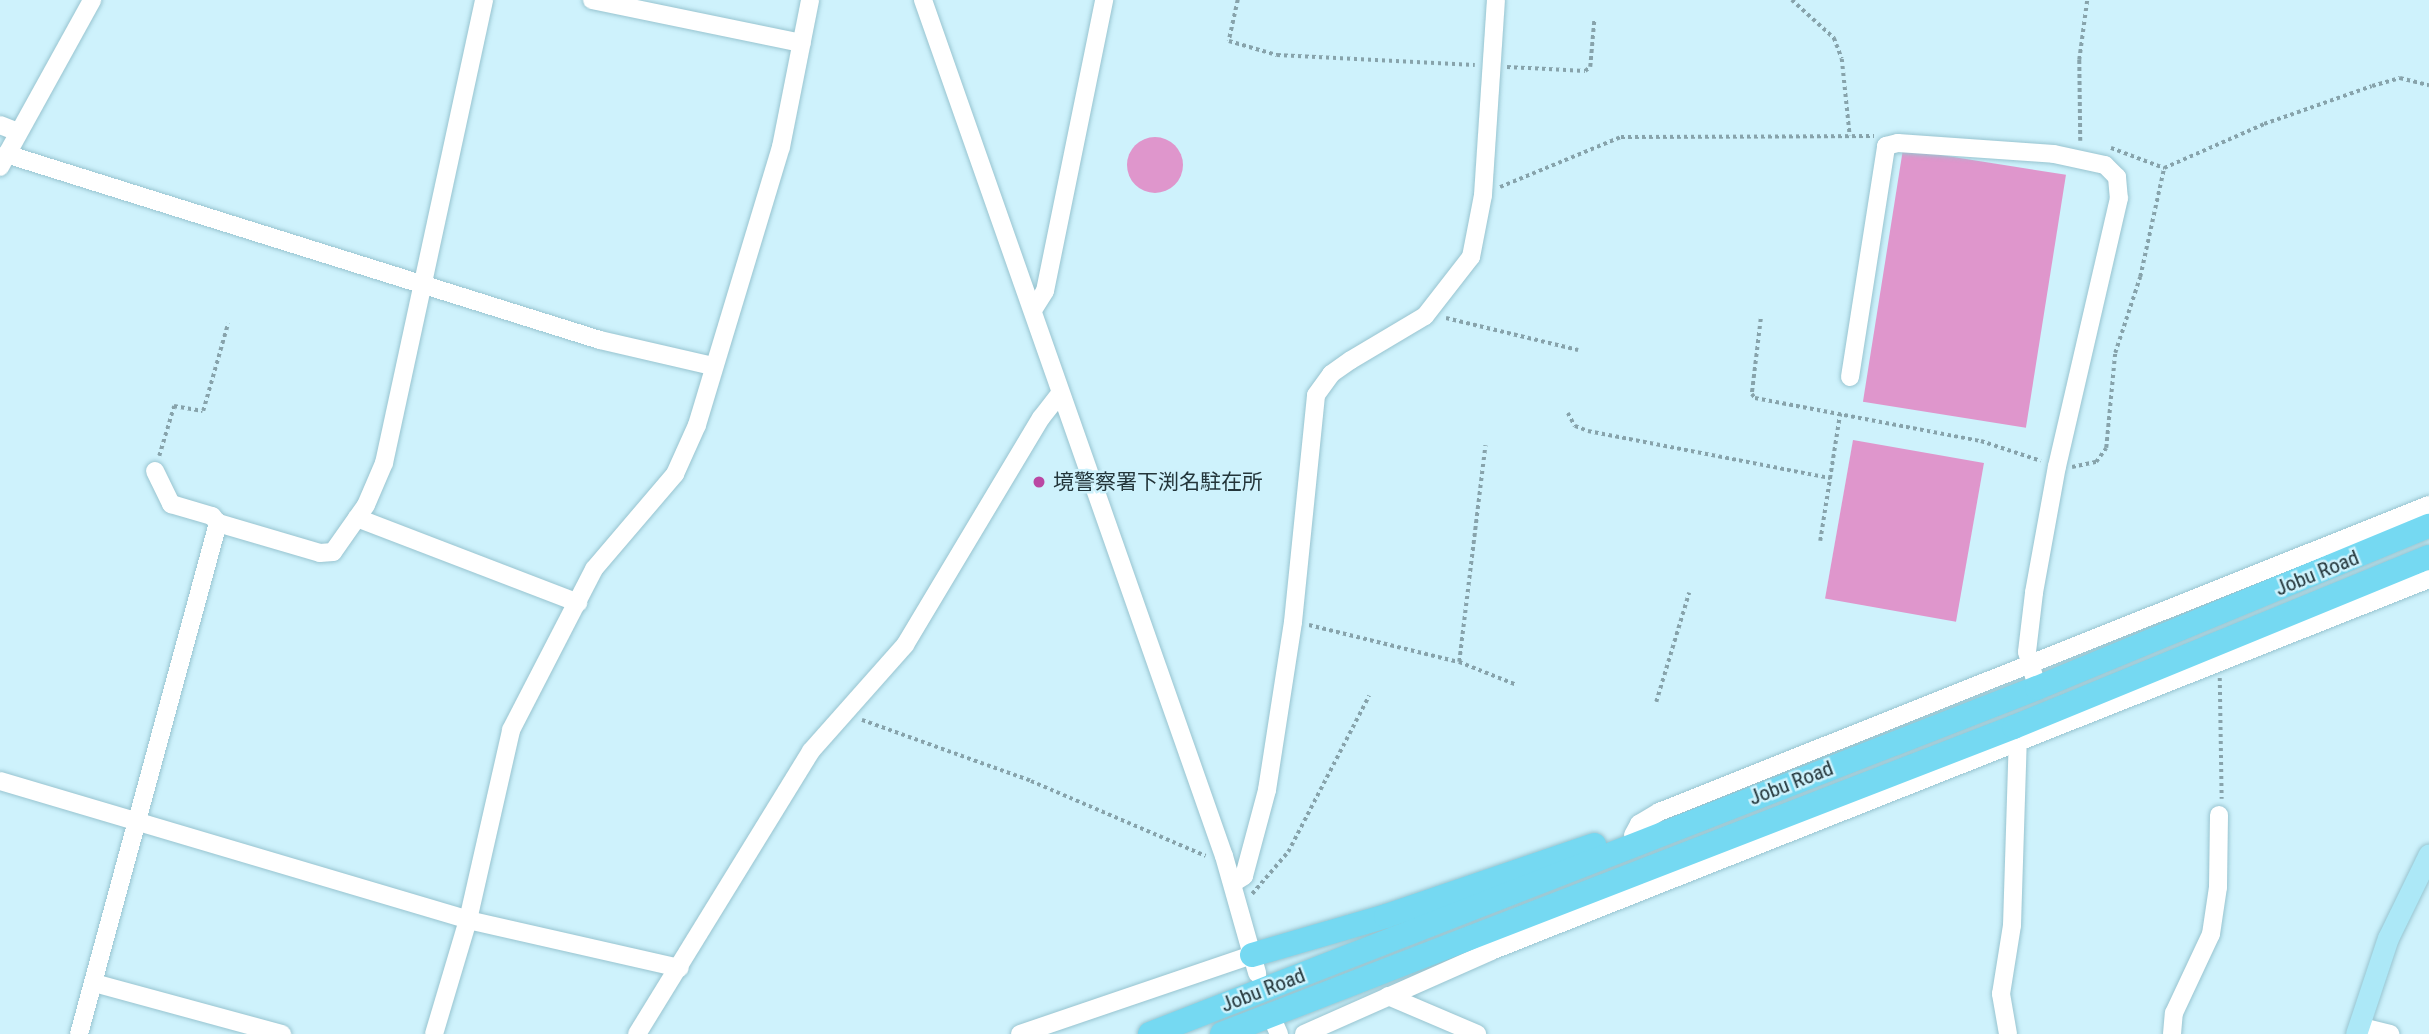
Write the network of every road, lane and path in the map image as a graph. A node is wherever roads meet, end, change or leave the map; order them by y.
1 (92, 0) edge
2 (484, 0) edge
3 (592, 0) edge
4 (810, 0) edge
5 (923, 0) edge
6 (1104, 0) edge
7 (1238, 0) edge
8 (1496, 0) edge
9 (1792, 0) edge
10 (2087, 0) edge
11 (1594, 21) dead end
12 (802, 43) junction
13 (1490, 66) junction
14 (2429, 85) edge
15 (0, 125) edge
16 (18, 132) junction
17 (1850, 136) junction
18 (1880, 136) dead end
19 (2068, 140) dead end
20 (2080, 141) junction
21 (2090, 143) dead end
22 (2101, 145) dead end
23 (3, 160) edge
24 (2164, 168) junction
25 (1483, 195) junction
26 (422, 284) junction
27 (1035, 307) junction
28 (1432, 310) junction
29 (1761, 319) dead end
30 (228, 323) dead end
31 (1578, 350) dead end
32 (712, 366) junction
33 (1850, 377) dead end
34 (1059, 396) junction
35 (1568, 413) dead end
36 (1840, 414) junction
37 (1485, 446) dead end
38 (2057, 467) junction
39 (155, 471) joint
40 (1830, 478) junction
41 (2429, 505) edge
42 (361, 512) junction
43 (218, 523) junction
44 (2417, 524) edge
45 (1820, 541) dead end
46 (2429, 557) edge
47 (2429, 579) edge
48 (1689, 593) dead end
49 (578, 603) junction
50 (1293, 622) junction
51 (1459, 663) junction
52 (2217, 666) junction
53 (2033, 677) junction
54 (1517, 685) dead end
55 (1369, 696) dead end
56 (1656, 702) dead end
57 (844, 713) junction
58 (2016, 736) junction
59 (0, 781) edge
60 (2219, 815) joint
61 (139, 823) junction
62 (1685, 824) junction
63 (1633, 835) junction
64 (2429, 854) edge
65 (1224, 856) junction
66 (1236, 892) junction
67 (468, 920) junction
68 (1254, 964) junction
69 (680, 968) junction
70 (94, 983) junction
71 (1388, 996) junction
72 (79, 1034) edge
73 (282, 1034) edge
74 (434, 1034) edge
75 (637, 1034) edge
76 (1020, 1034) edge
77 (1150, 1034) edge
78 (1222, 1034) edge
79 (1304, 1034) edge
80 (1477, 1034) edge
81 (2008, 1034) edge
82 (2172, 1034) edge
83 (2356, 1034) edge
84 (2362, 1034) edge
85 (2390, 1034) edge

1 - 16 street
2 - 26 street
3 - 12 street
4 - 12 street
5 - 27 street
6 - 27 street
7 - 13 path
8 - 13 street
9 - 17 path
10 - 20 path
11 - 13 path
12 - 32 street
13 - 25 street
14 - 24 path
15 - 16 street
16 - 23 street
17 - 18 path
17 - 25 path
19 - 20 path
20 - 21 path
22 - 24 path
23 - 26 street
24 - 38 path
25 - 28 street
26 - 32 street
26 - 42 street
27 - 34 street
28 - 31 path
28 - 50 street
29 - 36 path
30 - 39 path
32 - 49 street
33 - 38 street
34 - 57 street
34 - 65 street
35 - 40 path
36 - 38 path
36 - 40 path
37 - 51 path
38 - 53 street
39 - 43 street
40 - 45 path
41 - 44 street
42 - 43 street
42 - 49 street
43 - 61 street
44 - 53 highway, Jobu Road
46 - 58 highway, Jobu Road
47 - 52 street
48 - 56 path
49 - 67 street
50 - 51 path
50 - 66 street
51 - 54 path
52 - 58 street
52 - 60 path
53 - 62 highway, Jobu Road
53 - 63 street
55 - 66 path
57 - 65 path
57 - 69 street
58 - 71 street
58 - 78 highway, Jobu Road
58 - 81 street
59 - 61 street
60 - 82 street
61 - 67 street
61 - 70 street
62 - 63 highway
62 - 77 highway, Jobu Road
63 - 68 highway
64 - 83 main road
65 - 66 street
66 - 68 street
67 - 69 street
67 - 74 street
68 - 76 street
69 - 75 street
70 - 72 street
70 - 73 street
71 - 79 street
71 - 80 street
84 - 85 street

